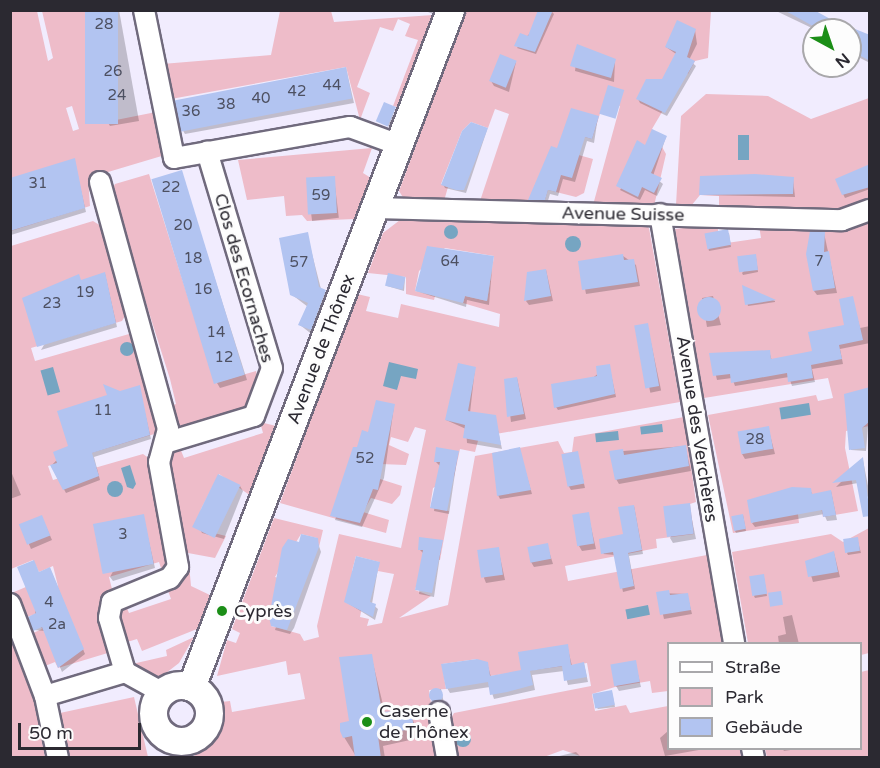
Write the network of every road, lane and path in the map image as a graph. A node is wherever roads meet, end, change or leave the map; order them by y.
1 (144, 10) edge
2 (450, 10) edge
3 (399, 145) junction
4 (207, 152) junction
5 (100, 182) dead end
6 (375, 208) junction
7 (870, 210) edge
8 (660, 214) junction
9 (165, 443) junction
10 (10, 604) edge
11 (734, 642) edge
12 (125, 672) junction
13 (191, 687) junction
14 (163, 693) junction
15 (45, 696) junction
16 (439, 712) dead end
17 (171, 749) edge
18 (58, 758) edge
19 (447, 758) edge

1 - 4 street
2 - 3 main road, Avenue de Thônex
3 - 4 street
3 - 6 main road, Avenue de Thônex
4 - 9 street, Clos des Ecornaches
5 - 9 street
6 - 8 street, Avenue Suisse
6 - 13 main road, Avenue de Thônex
7 - 8 street, Avenue Suisse
8 - 11 street, Avenue des Verchères
9 - 12 street
10 - 15 street
12 - 14 street
12 - 15 street
13 - 14 main road
13 - 17 main road
14 - 17 main road
15 - 18 street
16 - 19 street

